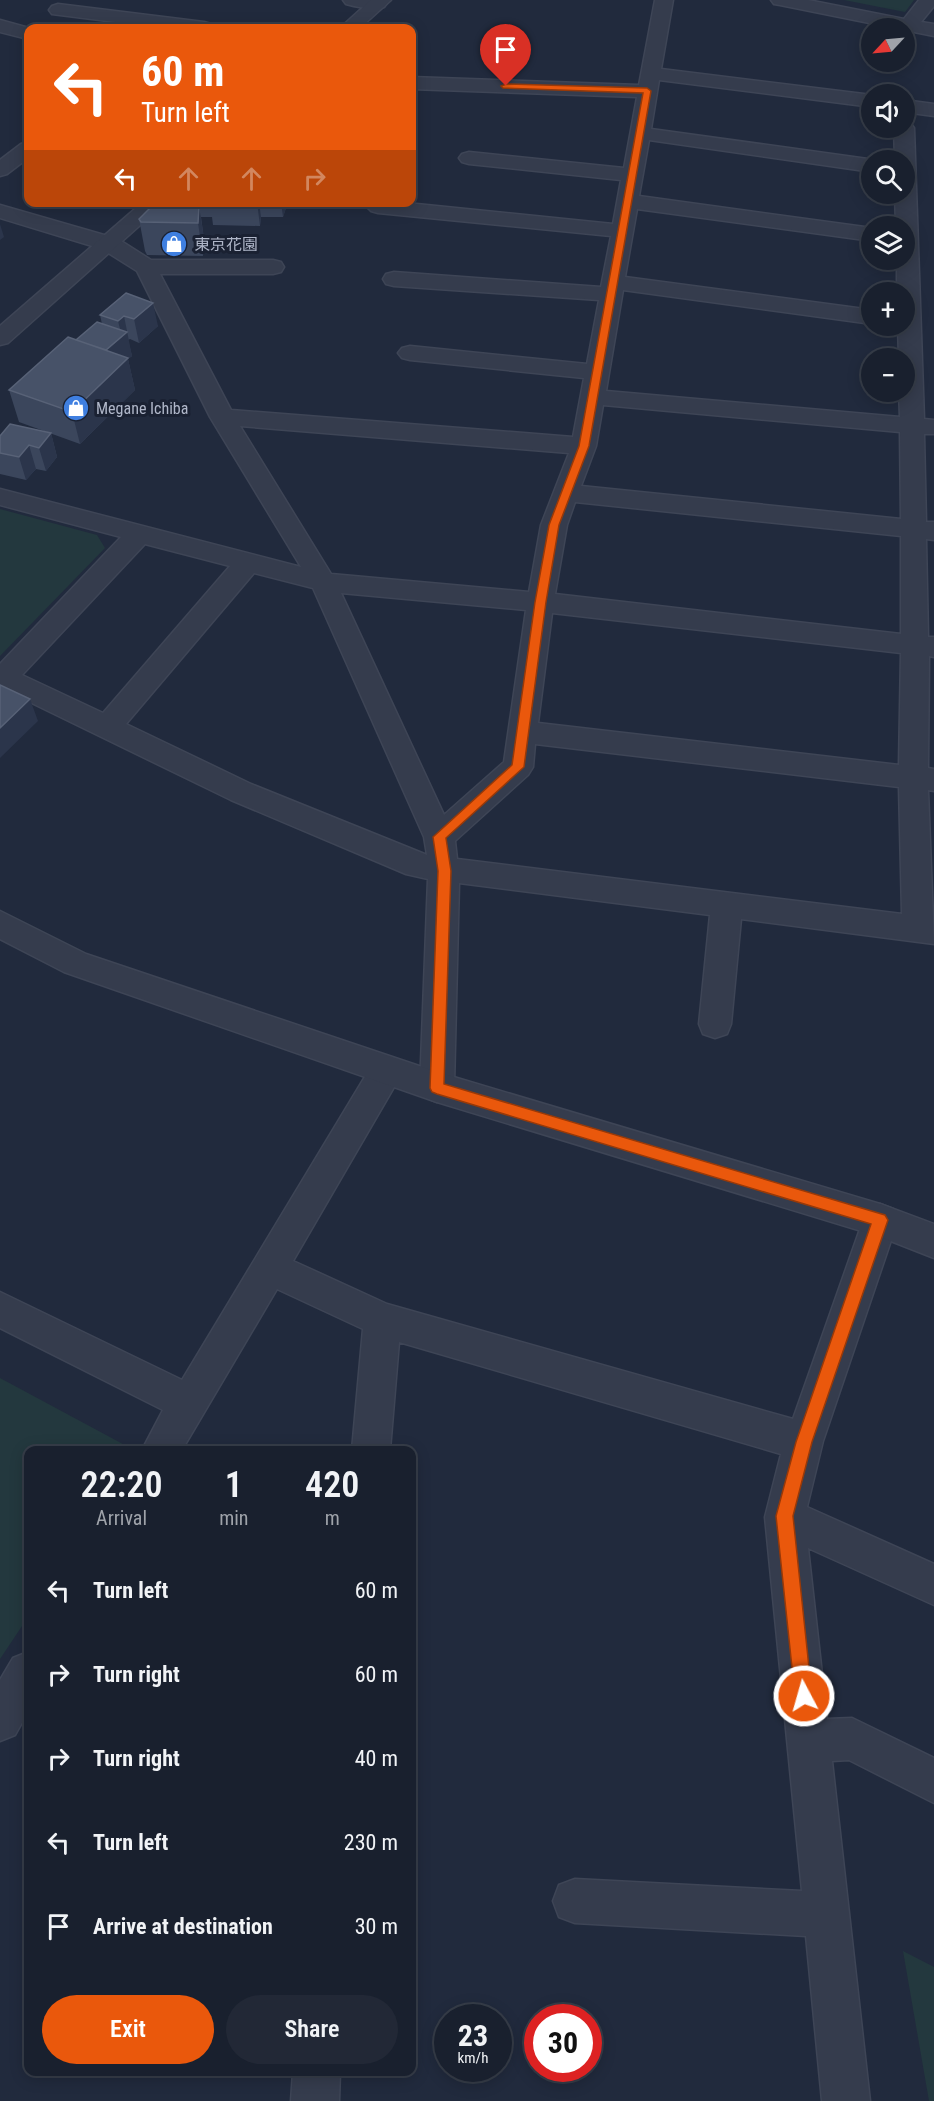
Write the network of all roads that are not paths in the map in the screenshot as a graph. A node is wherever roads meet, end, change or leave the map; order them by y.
1 (352, 0) edge
2 (664, 0) edge
3 (780, 0) edge
4 (929, 0) edge
5 (380, 2) edge
6 (57, 5) edge
7 (873, 18) edge
8 (915, 18) edge
9 (62, 24) edge
10 (178, 24) edge
11 (354, 24) edge
12 (0, 26) edge
13 (915, 26) edge
14 (934, 30) edge
15 (24, 32) edge
16 (649, 82) junction
17 (416, 83) edge
18 (861, 100) edge
19 (915, 107) edge
20 (934, 110) edge
21 (640, 134) junction
22 (24, 151) edge
23 (468, 158) dead end
24 (861, 164) edge
25 (0, 170) edge
26 (633, 175) junction
27 (628, 201) junction
28 (151, 207) edge
29 (378, 207) dead end
30 (0, 211) edge
31 (622, 231) junction
32 (861, 233) edge
33 (110, 244) junction
34 (146, 267) junction
35 (273, 267) dead end
36 (394, 279) dead end
37 (613, 288) junction
38 (861, 316) edge
39 (915, 323) edge
40 (934, 326) edge
41 (909, 336) edge
42 (0, 338) edge
43 (410, 353) dead end
44 (598, 372) junction
45 (594, 397) junction
46 (222, 417) junction
47 (923, 427) edge
48 (584, 446) junction
49 (567, 493) junction
50 (0, 497) edge
51 (923, 530) edge
52 (140, 533) junction
53 (249, 562) junction
54 (323, 582) junction
55 (540, 602) junction
56 (925, 646) edge
57 (2, 679) edge
58 (107, 727) junction
59 (523, 732) junction
60 (924, 778) edge
61 (440, 837) junction
62 (444, 871) junction
63 (727, 905) junction
64 (0, 924) edge
65 (926, 930) edge
66 (715, 1024) dead end
67 (387, 1070) junction
68 (437, 1088) junction
69 (880, 1220) junction
70 (934, 1241) edge
71 (270, 1268) junction
72 (0, 1310) edge
73 (382, 1320) junction
74 (189, 1403) junction
75 (804, 1442) junction
76 (163, 1446) edge
77 (370, 1446) edge
78 (785, 1516) junction
79 (934, 1585) edge
80 (24, 1679) edge
81 (0, 1720) edge
82 (808, 1741) junction
83 (934, 1781) edge
84 (575, 1902) dead end
85 (826, 1915) junction
86 (317, 2076) edge
87 (315, 2101) edge
88 (846, 2101) edge

1 - 5 street
2 - 16 street
3 - 7 street
4 - 8 street
5 - 11 street
6 - 9 street
6 - 10 street
12 - 15 street
13 - 14 street
16 - 17 street
16 - 18 street
16 - 21 street
19 - 20 street
21 - 24 street
21 - 26 street
22 - 25 street
23 - 26 street
26 - 27 street
27 - 31 street
27 - 32 street
28 - 33 street
29 - 31 street
30 - 33 street
31 - 37 street
33 - 34 street
33 - 42 street
34 - 35 street
34 - 46 street
36 - 37 street
37 - 38 street
37 - 44 street
39 - 40 street
41 - 47 street
43 - 44 street
44 - 45 street
45 - 47 street
45 - 48 street
46 - 48 street
46 - 54 street
47 - 51 street
48 - 49 street
49 - 51 street
49 - 55 street
50 - 52 street
51 - 56 street
52 - 53 street
52 - 57 street
53 - 54 street
53 - 58 street
54 - 55 street
54 - 61 street
55 - 56 street
55 - 59 street
56 - 60 street
57 - 58 street
58 - 62 street
59 - 60 street
59 - 61 street
60 - 65 street
61 - 62 street
62 - 63 street
62 - 68 street
63 - 65 street
63 - 66 street
64 - 67 street
67 - 68 street
67 - 71 street
68 - 69 street
69 - 70 street
69 - 75 street
71 - 73 street
71 - 74 street
72 - 74 street
73 - 75 street
73 - 77 street
74 - 76 street
75 - 78 street
78 - 79 street
78 - 82 street
80 - 81 street
82 - 83 street
82 - 85 street
84 - 85 street
85 - 88 street
86 - 87 street

